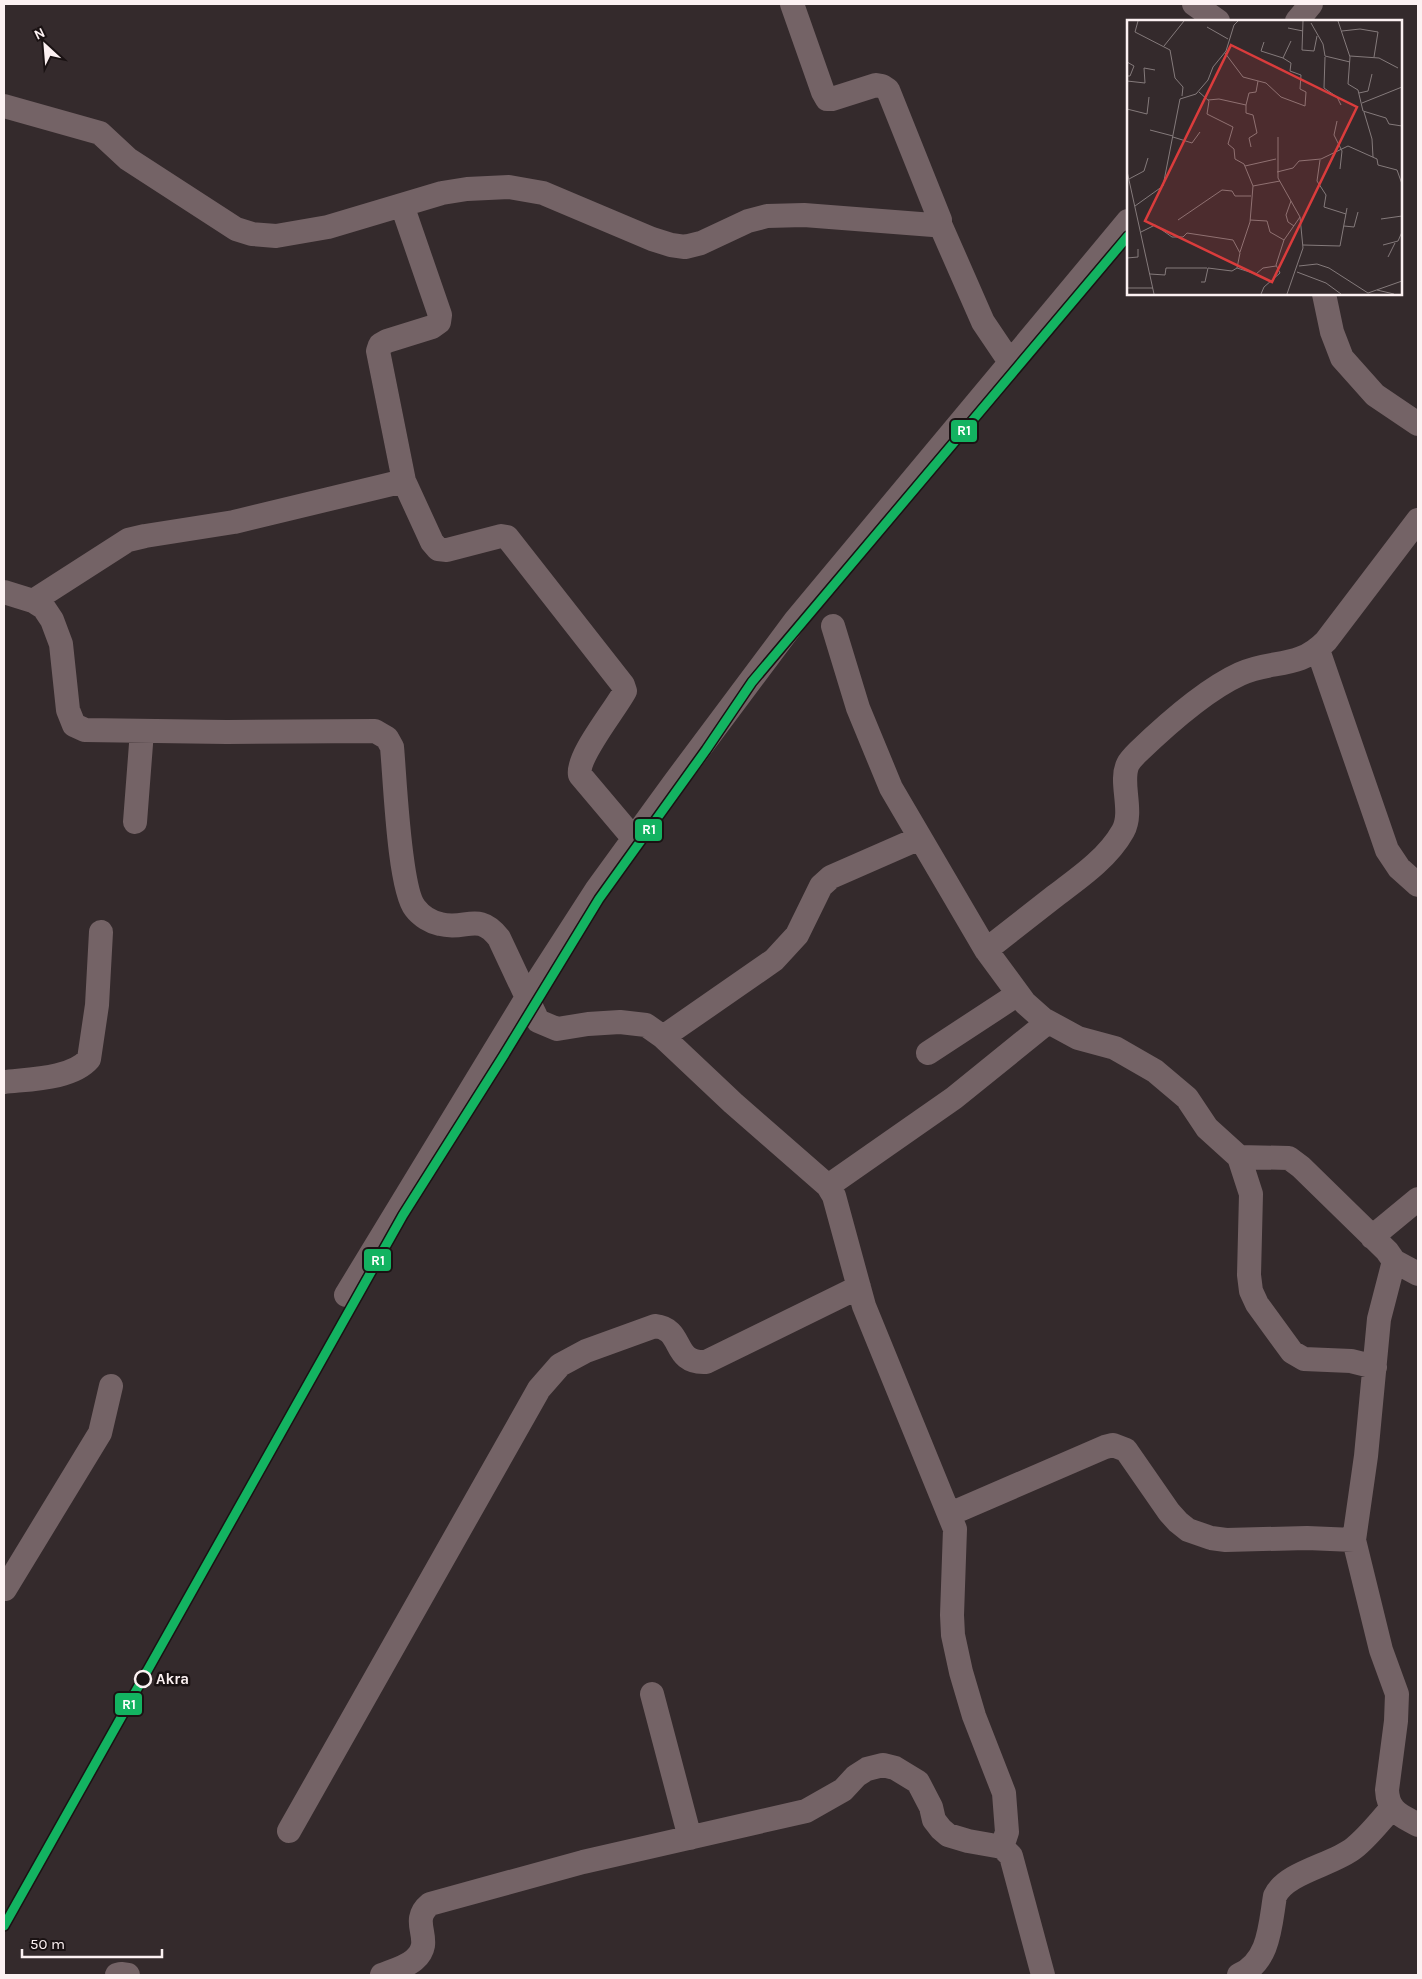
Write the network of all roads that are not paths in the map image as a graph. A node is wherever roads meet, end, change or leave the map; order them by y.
1 (792, 4) edge
2 (1194, 4) edge
3 (1311, 4) edge
4 (1217, 20) edge
5 (1298, 20) edge
6 (4, 106) edge
7 (402, 205) junction
8 (1127, 222) edge
9 (940, 224) junction
10 (1324, 295) edge
11 (1010, 362) junction
12 (1418, 424) edge
13 (404, 481) junction
14 (1418, 520) edge
15 (4, 592) edge
16 (33, 600) junction
17 (833, 626) dead end
18 (1318, 650) junction
19 (142, 731) junction
20 (135, 822) dead end
21 (920, 838) junction
22 (634, 839) junction
23 (1418, 885) edge
24 (100, 932) dead end
25 (986, 950) junction
26 (1018, 994) junction
27 (526, 999) junction
28 (1048, 1022) junction
29 (663, 1037) junction
30 (928, 1053) dead end
31 (4, 1082) edge
32 (1239, 1157) junction
33 (828, 1186) junction
34 (1418, 1198) edge
35 (1372, 1237) junction
36 (1394, 1261) junction
37 (1418, 1274) edge
38 (859, 1287) junction
39 (346, 1295) dead end
40 (1375, 1367) junction
41 (111, 1386) dead end
42 (950, 1514) junction
43 (1354, 1540) junction
44 (4, 1584) edge
45 (652, 1694) dead end
46 (1392, 1808) junction
47 (1418, 1825) edge
48 (289, 1831) dead end
49 (690, 1838) junction
50 (1002, 1847) junction
51 (117, 1975) edge
52 (128, 1975) edge
53 (382, 1975) edge
54 (1043, 1975) edge
55 (1239, 1975) edge

1 - 9 street
2 - 4 street
3 - 5 street
6 - 7 street
7 - 9 street
7 - 13 street
8 - 11 street
9 - 11 street
10 - 12 street
11 - 22 street
13 - 16 street
13 - 22 street
14 - 18 street
15 - 16 street
16 - 19 street
17 - 21 street
18 - 23 street
18 - 25 street
19 - 20 street
19 - 27 street
21 - 25 street
21 - 29 street
22 - 27 street
24 - 31 street
25 - 26 street
26 - 28 street
26 - 30 street
27 - 29 street
27 - 39 street
28 - 32 street
28 - 33 street
29 - 33 street
32 - 35 street
32 - 40 street
33 - 38 street
34 - 35 street
35 - 36 street
36 - 37 street
36 - 40 street
38 - 42 street
38 - 48 street
40 - 43 street
41 - 44 street
42 - 43 street
42 - 50 street
43 - 46 street
45 - 49 street
46 - 47 street
46 - 55 street
49 - 50 street
49 - 53 street
50 - 54 street
51 - 52 street

